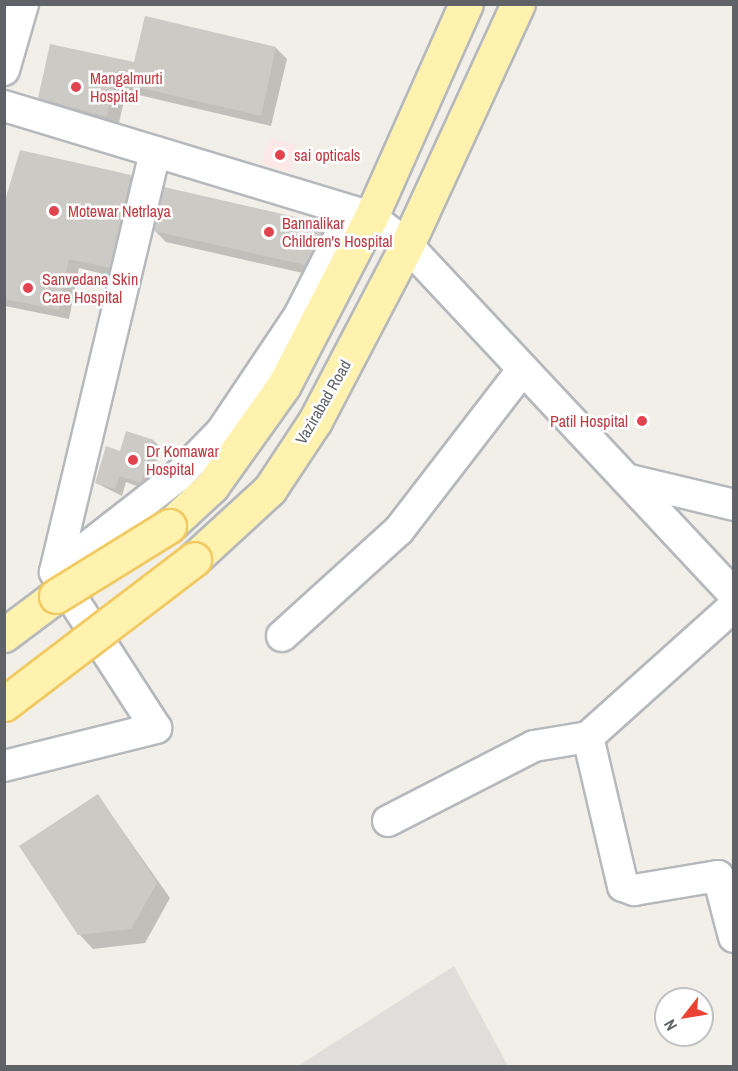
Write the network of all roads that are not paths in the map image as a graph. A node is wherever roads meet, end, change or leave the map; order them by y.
1 (23, 4) edge
2 (466, 4) edge
3 (518, 4) edge
4 (4, 70) edge
5 (430, 82) junction
6 (473, 101) junction
7 (4, 106) edge
8 (155, 152) junction
9 (362, 214) junction
10 (407, 245) junction
11 (523, 369) junction
12 (626, 479) junction
13 (734, 505) edge
14 (55, 572) junction
15 (734, 594) edge
16 (734, 606) edge
17 (4, 636) edge
18 (282, 636) dead end
19 (4, 704) edge
20 (588, 737) junction
21 (4, 766) edge
22 (388, 821) dead end
23 (734, 937) edge

1 - 4 street
2 - 5 main road
3 - 6 main road, Vazirabad Road
5 - 6 main road
5 - 9 main road
6 - 10 main road, Vazirabad Road
7 - 8 street
8 - 9 street
8 - 14 street
9 - 10 street
9 - 14 street
9 - 17 main road, bridge
10 - 11 street
10 - 19 main road, Vazirabad Road, bridge
11 - 12 street
11 - 18 street
12 - 13 street
12 - 15 street
14 - 21 street
16 - 20 street
20 - 22 street
20 - 23 street

